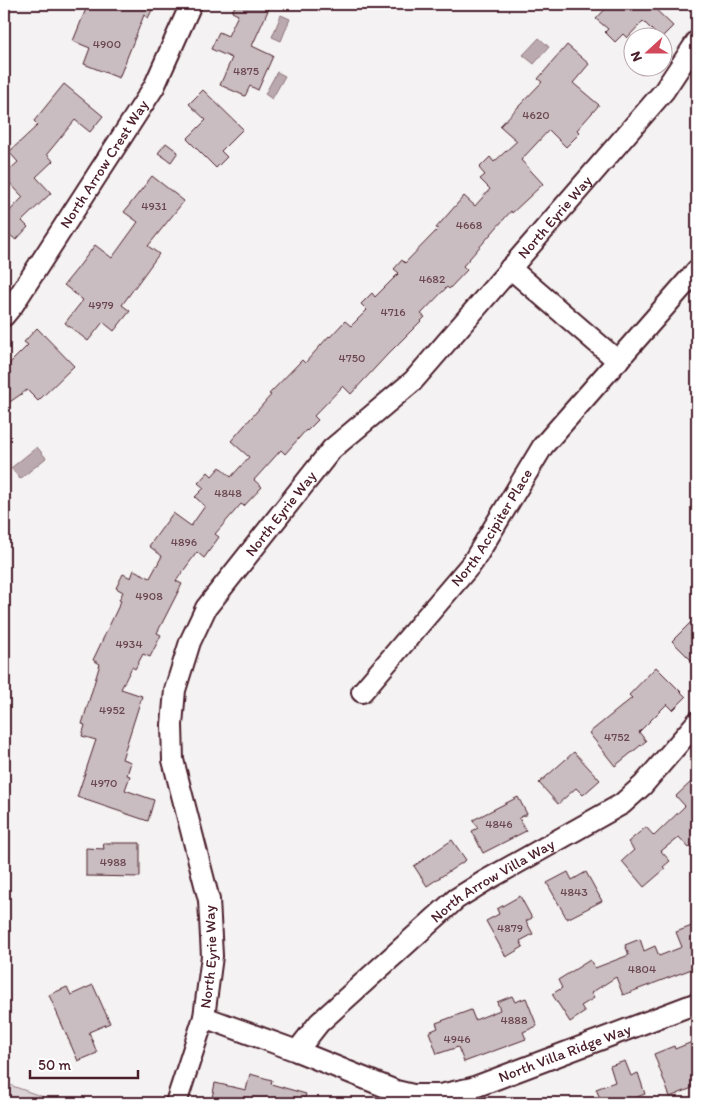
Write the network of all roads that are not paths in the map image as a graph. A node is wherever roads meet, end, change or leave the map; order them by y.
1 (191, 4) edge
2 (697, 41) edge
3 (510, 268) junction
4 (697, 270) edge
5 (4, 316) edge
6 (618, 361) junction
7 (362, 692) dead end
8 (697, 722) edge
9 (697, 1003) edge
10 (204, 1017) junction
11 (297, 1051) junction
12 (176, 1103) edge

1 - 5 street, North Arrow Crest Way
2 - 3 street, North Eyrie Way
3 - 6 street
3 - 10 street, North Eyrie Way
4 - 6 street, North Accipiter Place
6 - 7 street, North Accipiter Place
8 - 11 street, North Arrow Villa Way
9 - 11 street, North Villa Ridge Way
10 - 11 street, North Villa Ridge Way
10 - 12 street, North Eyrie Way

